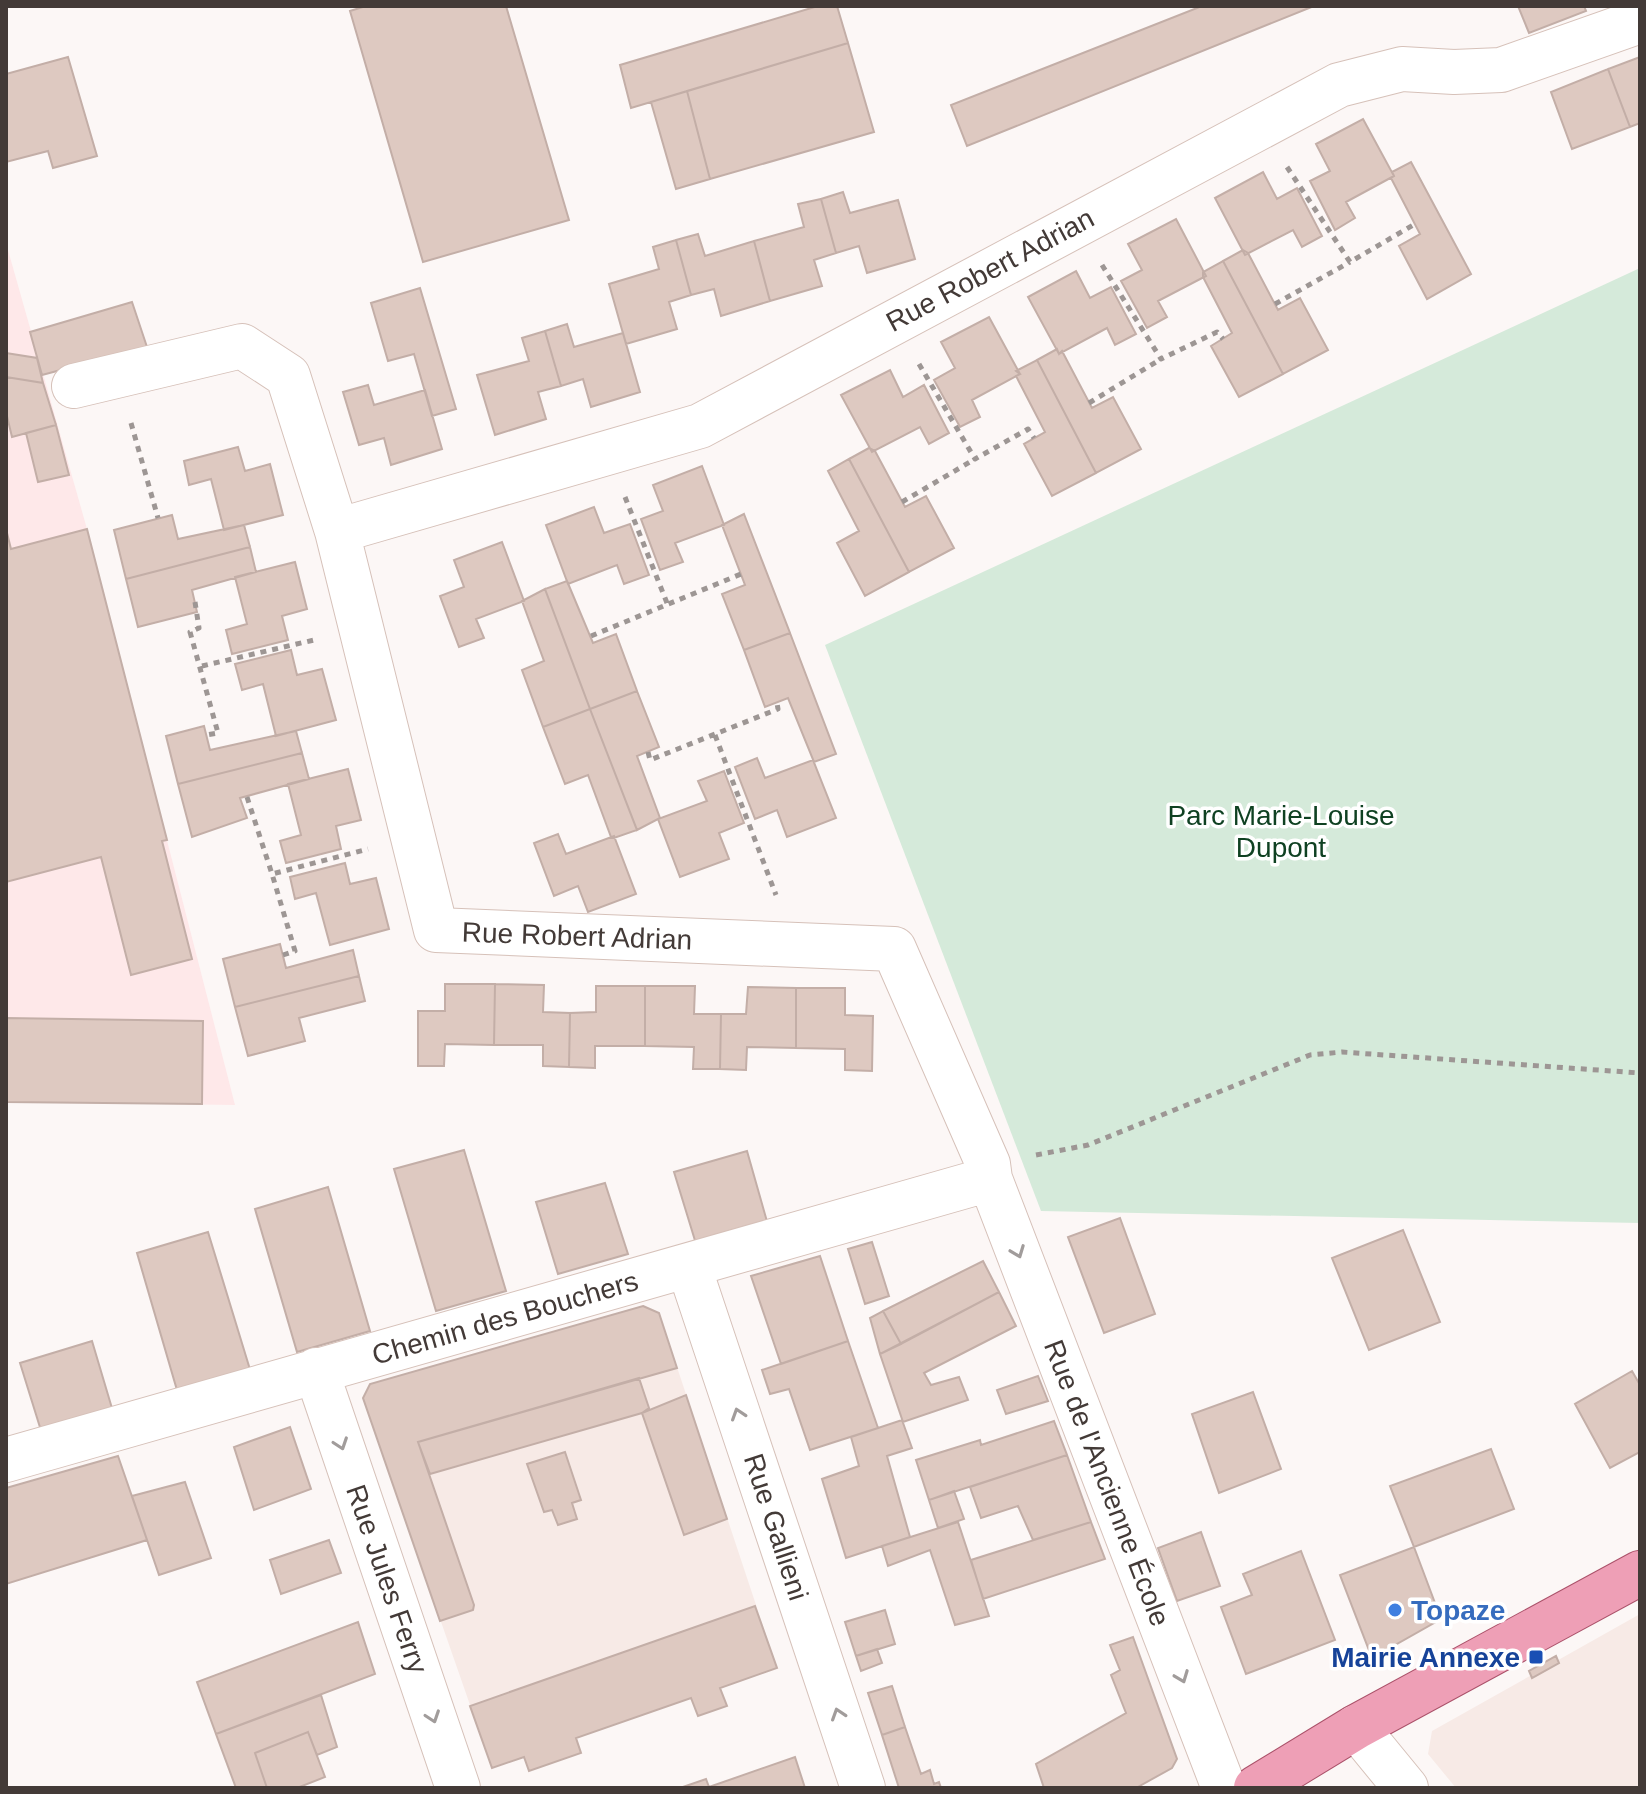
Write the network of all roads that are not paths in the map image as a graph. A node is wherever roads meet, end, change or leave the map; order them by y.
1 (1640, 21) edge
2 (74, 386) dead end
3 (337, 531) junction
4 (989, 1172) junction
5 (689, 1267) junction
6 (316, 1370) junction
7 (6, 1460) edge
8 (1640, 1573) edge
9 (1356, 1727) junction
10 (458, 1788) edge
11 (863, 1788) edge
12 (1224, 1788) edge
13 (1256, 1788) edge
14 (1406, 1788) edge

1 - 3 street, Rue Robert Adrian
2 - 3 street, Rue Robert Adrian
3 - 4 street, Rue Robert Adrian
4 - 5 street, Chemin des Bouchers
4 -> 12 street, Rue de l'Ancienne École
5 - 6 street, Chemin des Bouchers
11 -> 5 street, Rue Gallieni
6 - 7 street, Chemin des Bouchers
6 -> 10 street, Rue Jules Ferry
8 - 9 main road
9 - 13 main road
9 - 14 street

